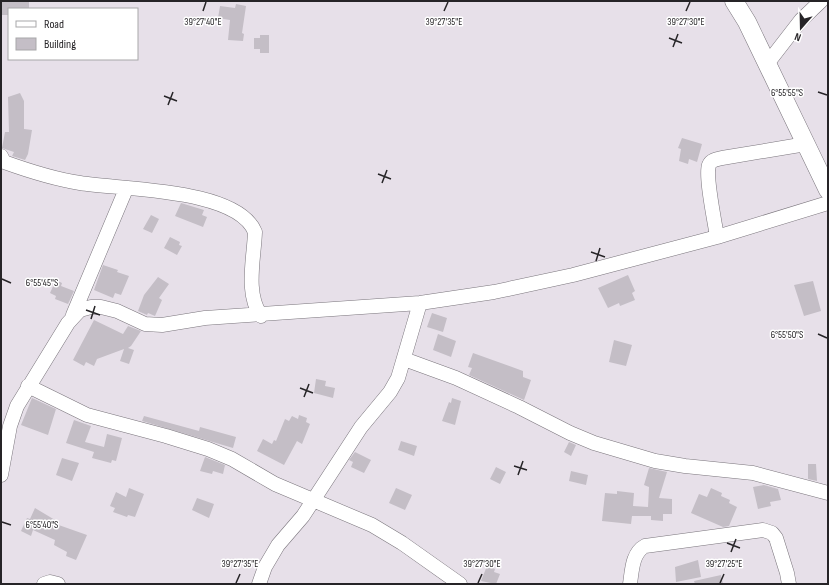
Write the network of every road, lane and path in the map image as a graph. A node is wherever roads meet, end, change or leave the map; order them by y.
1 (734, 1) edge
2 (820, 1) edge
3 (767, 64) junction
4 (806, 144) junction
5 (1, 156) edge
6 (126, 189) junction
7 (828, 190) edge
8 (828, 203) edge
9 (717, 236) junction
10 (420, 303) junction
11 (73, 315) junction
12 (261, 316) junction
13 (404, 358) junction
14 (28, 386) junction
15 (5, 424) edge
16 (1, 475) edge
17 (828, 493) edge
18 (314, 500) junction
19 (44, 584) edge
20 (58, 584) edge
21 (259, 584) edge
22 (460, 584) edge
23 (630, 584) edge
24 (789, 584) edge

1 - 3 main road
2 - 3 street
3 - 4 main road
4 - 7 main road
4 - 9 street
5 - 6 street
6 - 11 street
6 - 12 street
8 - 9 street
9 - 10 street
10 - 12 street
10 - 13 street
11 - 12 street
11 - 14 street
13 - 17 street
13 - 18 street
14 - 15 street
14 - 18 street
15 - 16 street
18 - 21 street
18 - 22 street
19 - 20 street
23 - 24 street

